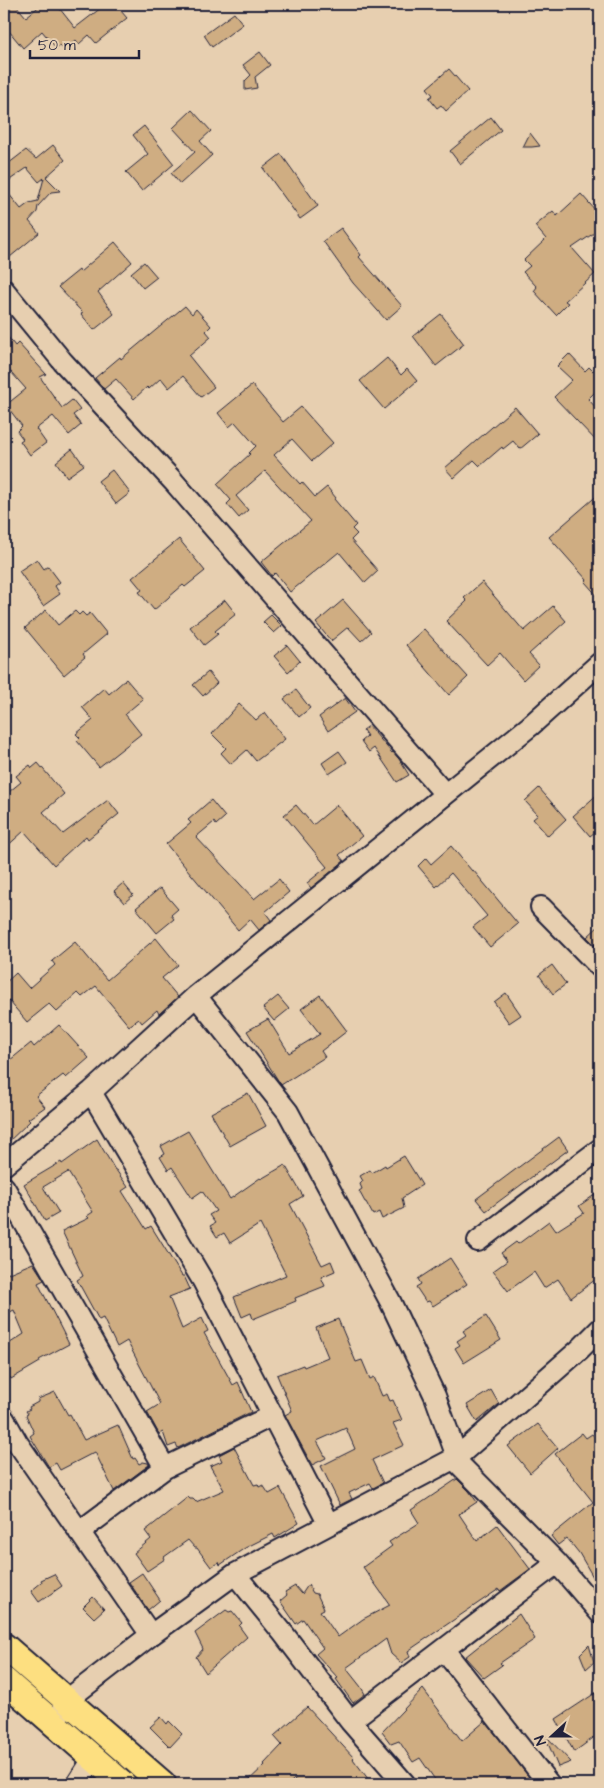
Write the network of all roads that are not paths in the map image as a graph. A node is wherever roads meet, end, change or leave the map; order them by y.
1 (4, 290) edge
2 (600, 663) edge
3 (445, 794) junction
4 (541, 907) dead end
5 (600, 968) edge
6 (196, 996) junction
7 (91, 1092) junction
8 (600, 1149) edge
9 (4, 1165) edge
10 (4, 1187) edge
11 (478, 1241) dead end
12 (600, 1329) edge
13 (273, 1415) junction
14 (4, 1419) edge
15 (457, 1457) junction
16 (165, 1468) junction
17 (328, 1523) junction
18 (79, 1532) junction
19 (557, 1563) junction
20 (235, 1574) junction
21 (600, 1613) edge
22 (151, 1635) junction
23 (4, 1646) edge
24 (444, 1650) junction
25 (4, 1680) edge
26 (67, 1700) junction
27 (350, 1721) junction
28 (54, 1724) junction
29 (93, 1759) junction
30 (77, 1784) edge
31 (122, 1784) edge
32 (163, 1784) edge
33 (405, 1784) edge
34 (549, 1784) edge

1 - 3 street
2 - 3 street
3 - 6 street
4 - 5 street
6 - 7 street
6 - 15 street
7 - 9 street
7 - 13 street
8 - 11 street
10 - 16 street
12 - 15 street
13 - 16 street
13 - 17 street
14 - 18 street
15 - 17 street
15 - 19 street
16 - 18 street
17 - 20 street
18 - 22 street
19 - 21 street
19 - 24 street
20 - 22 street
20 - 27 street
22 - 26 street
23 - 26 main road
24 - 27 street
24 - 34 street
25 - 28 main road
26 - 28 street
26 - 32 main road
27 - 33 street
28 - 29 main road
29 - 30 street
29 - 31 main road

